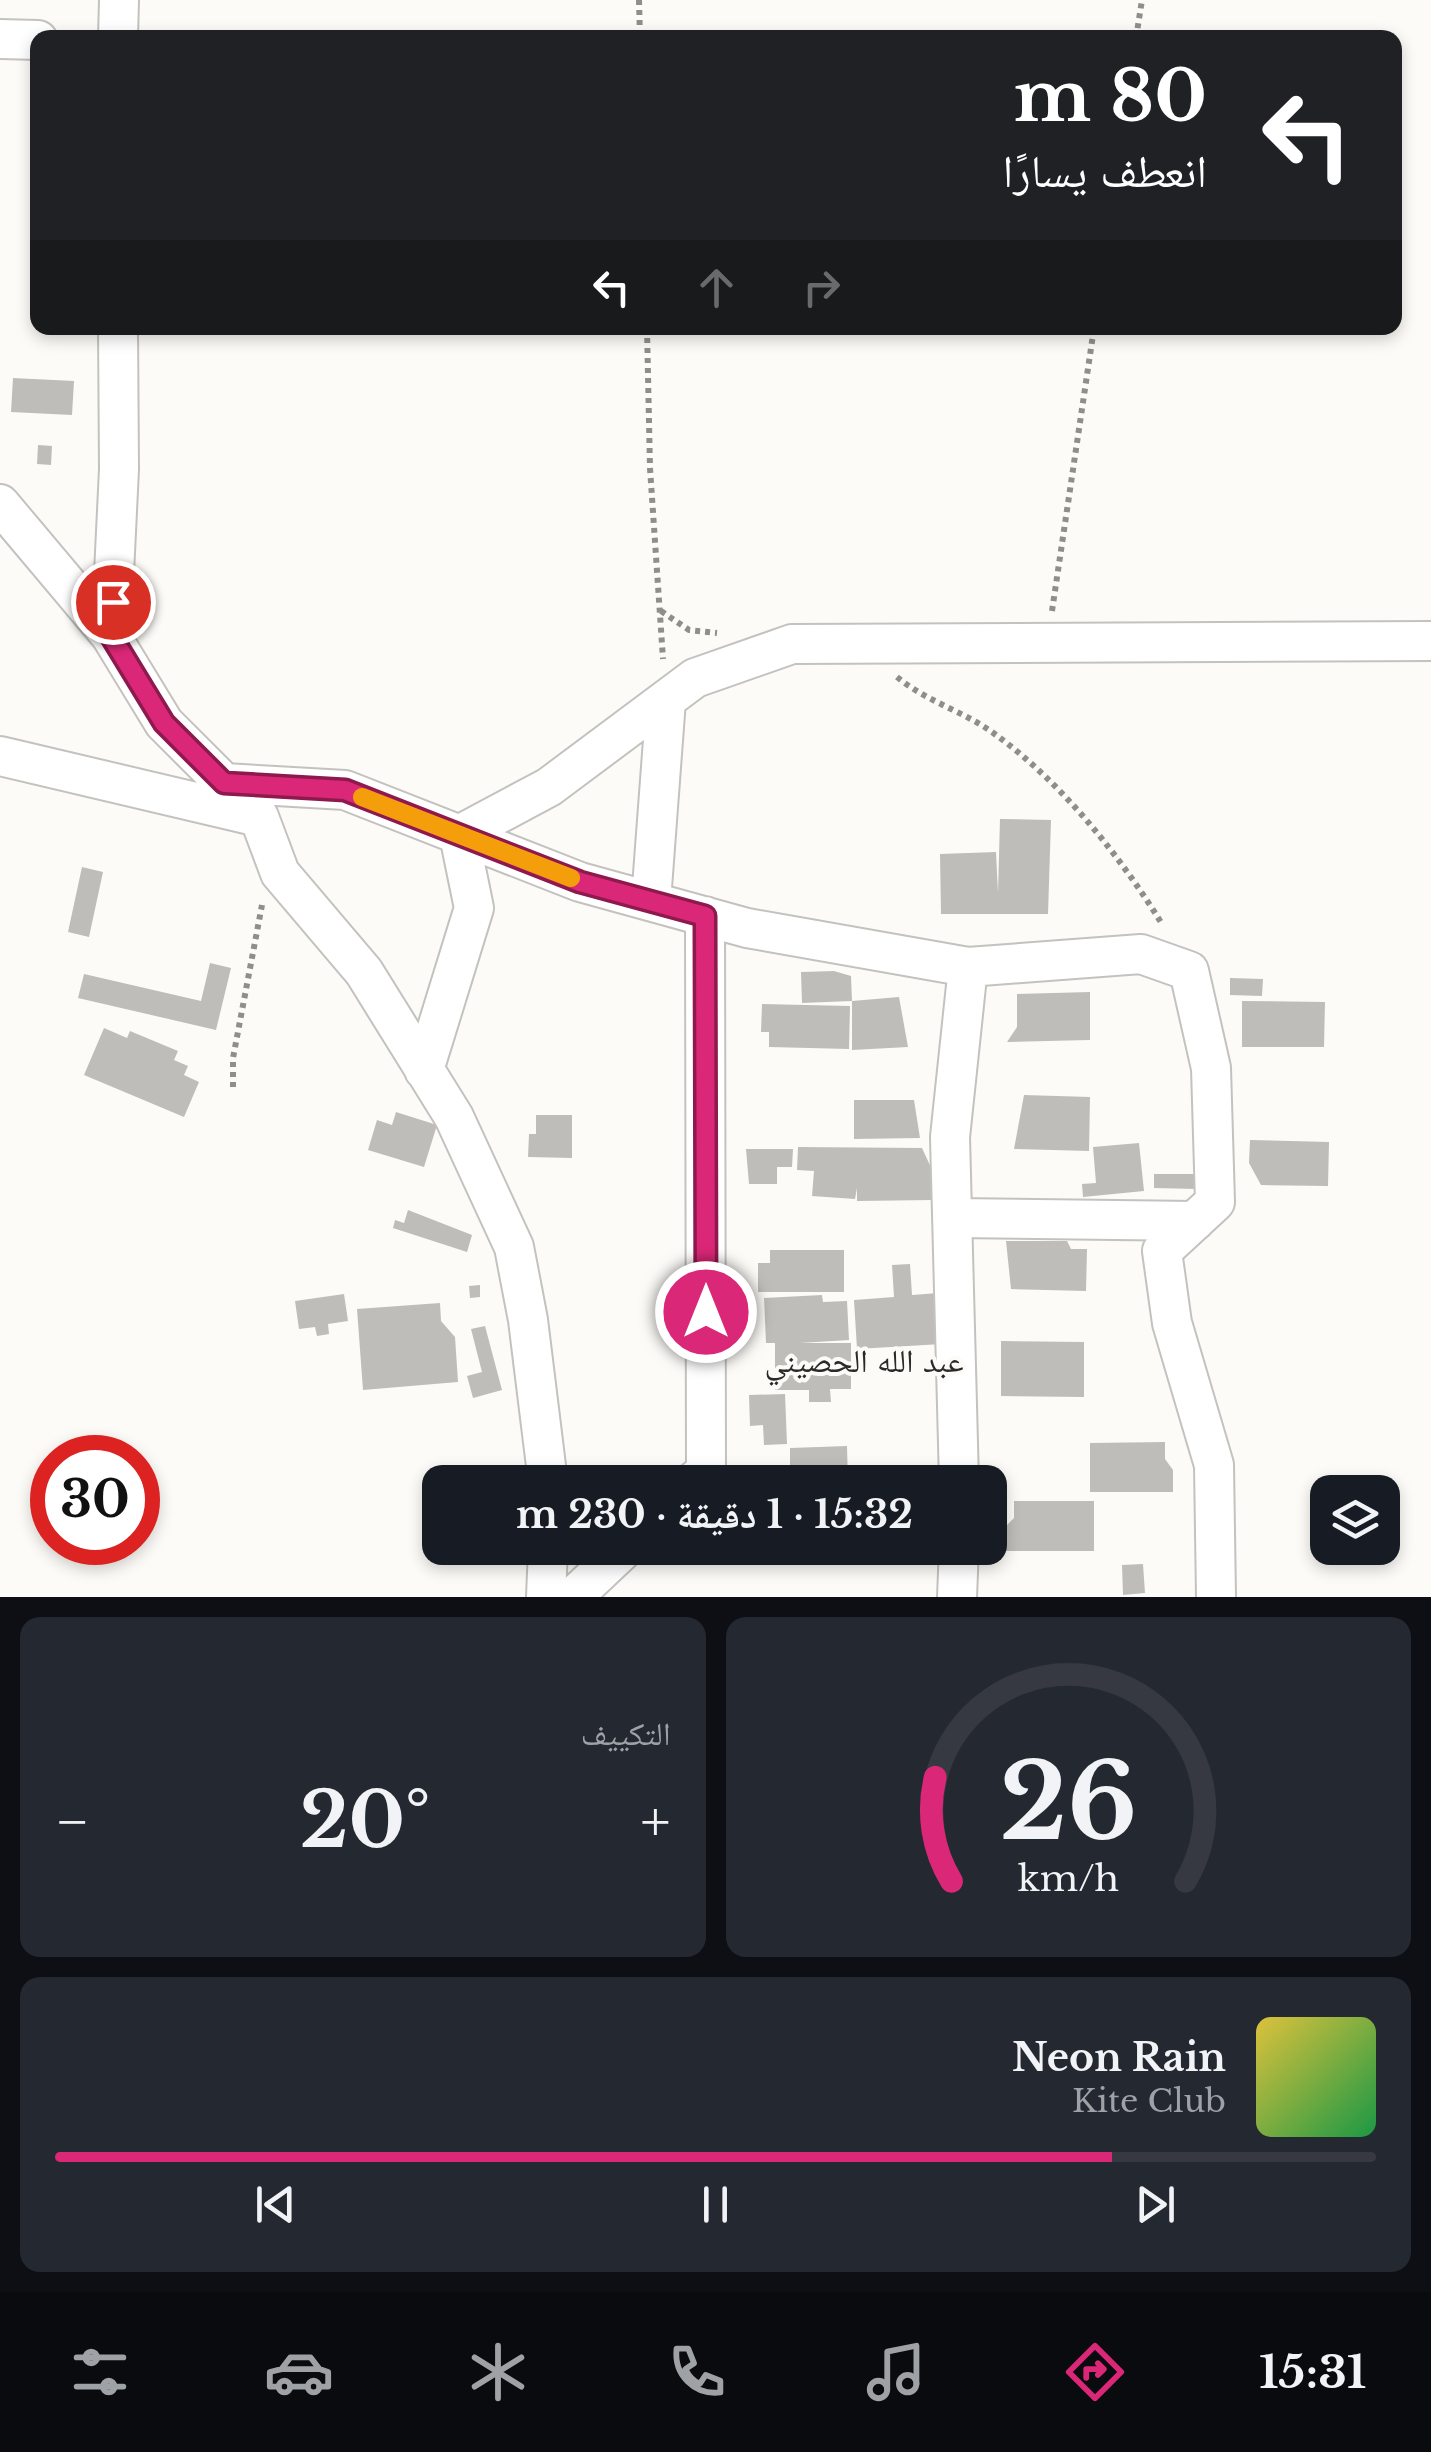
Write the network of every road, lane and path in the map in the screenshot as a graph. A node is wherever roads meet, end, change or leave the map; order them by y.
1 (119, 0) edge
2 (639, 0) edge
3 (1142, 0) edge
4 (118, 30) edge
5 (640, 30) edge
6 (1137, 30) edge
7 (0, 39) edge
8 (30, 40) edge
9 (118, 335) edge
10 (647, 335) edge
11 (1093, 335) edge
12 (0, 504) edge
13 (111, 636) junction
14 (1431, 641) edge
15 (854, 642) junction
16 (1047, 642) junction
17 (666, 700) junction
18 (0, 756) edge
19 (224, 783) junction
20 (259, 817) junction
21 (459, 835) junction
22 (273, 855) junction
23 (651, 901) junction
24 (705, 916) junction
25 (968, 967) junction
26 (1189, 970) junction
27 (424, 1070) junction
28 (234, 1086) dead end
29 (954, 1218) junction
30 (1195, 1220) junction
31 (546, 1465) edge
32 (706, 1465) edge
33 (959, 1465) edge
34 (547, 1565) edge
35 (607, 1565) edge
36 (958, 1565) edge
37 (546, 1597) edge
38 (573, 1597) edge
39 (957, 1597) edge
40 (1216, 1597) edge

1 - 4 street
2 - 5 path
3 - 6 path
7 - 8 street
9 - 13 street
10 - 17 path
11 - 16 path
12 - 13 street
13 - 19 street
14 - 16 street
15 - 16 street
15 - 17 street
15 - 26 path
17 - 21 street
17 - 23 street
18 - 20 street
19 - 20 street
19 - 21 street
20 - 22 street
21 - 23 street
21 - 27 street
22 - 27 street
22 - 28 path
23 - 24 street
24 - 25 street
24 - 32 street
25 - 26 street
25 - 29 street
26 - 30 street
27 - 31 street
29 - 30 street
29 - 33 street
30 - 40 street
34 - 37 street
35 - 38 street
36 - 39 street

